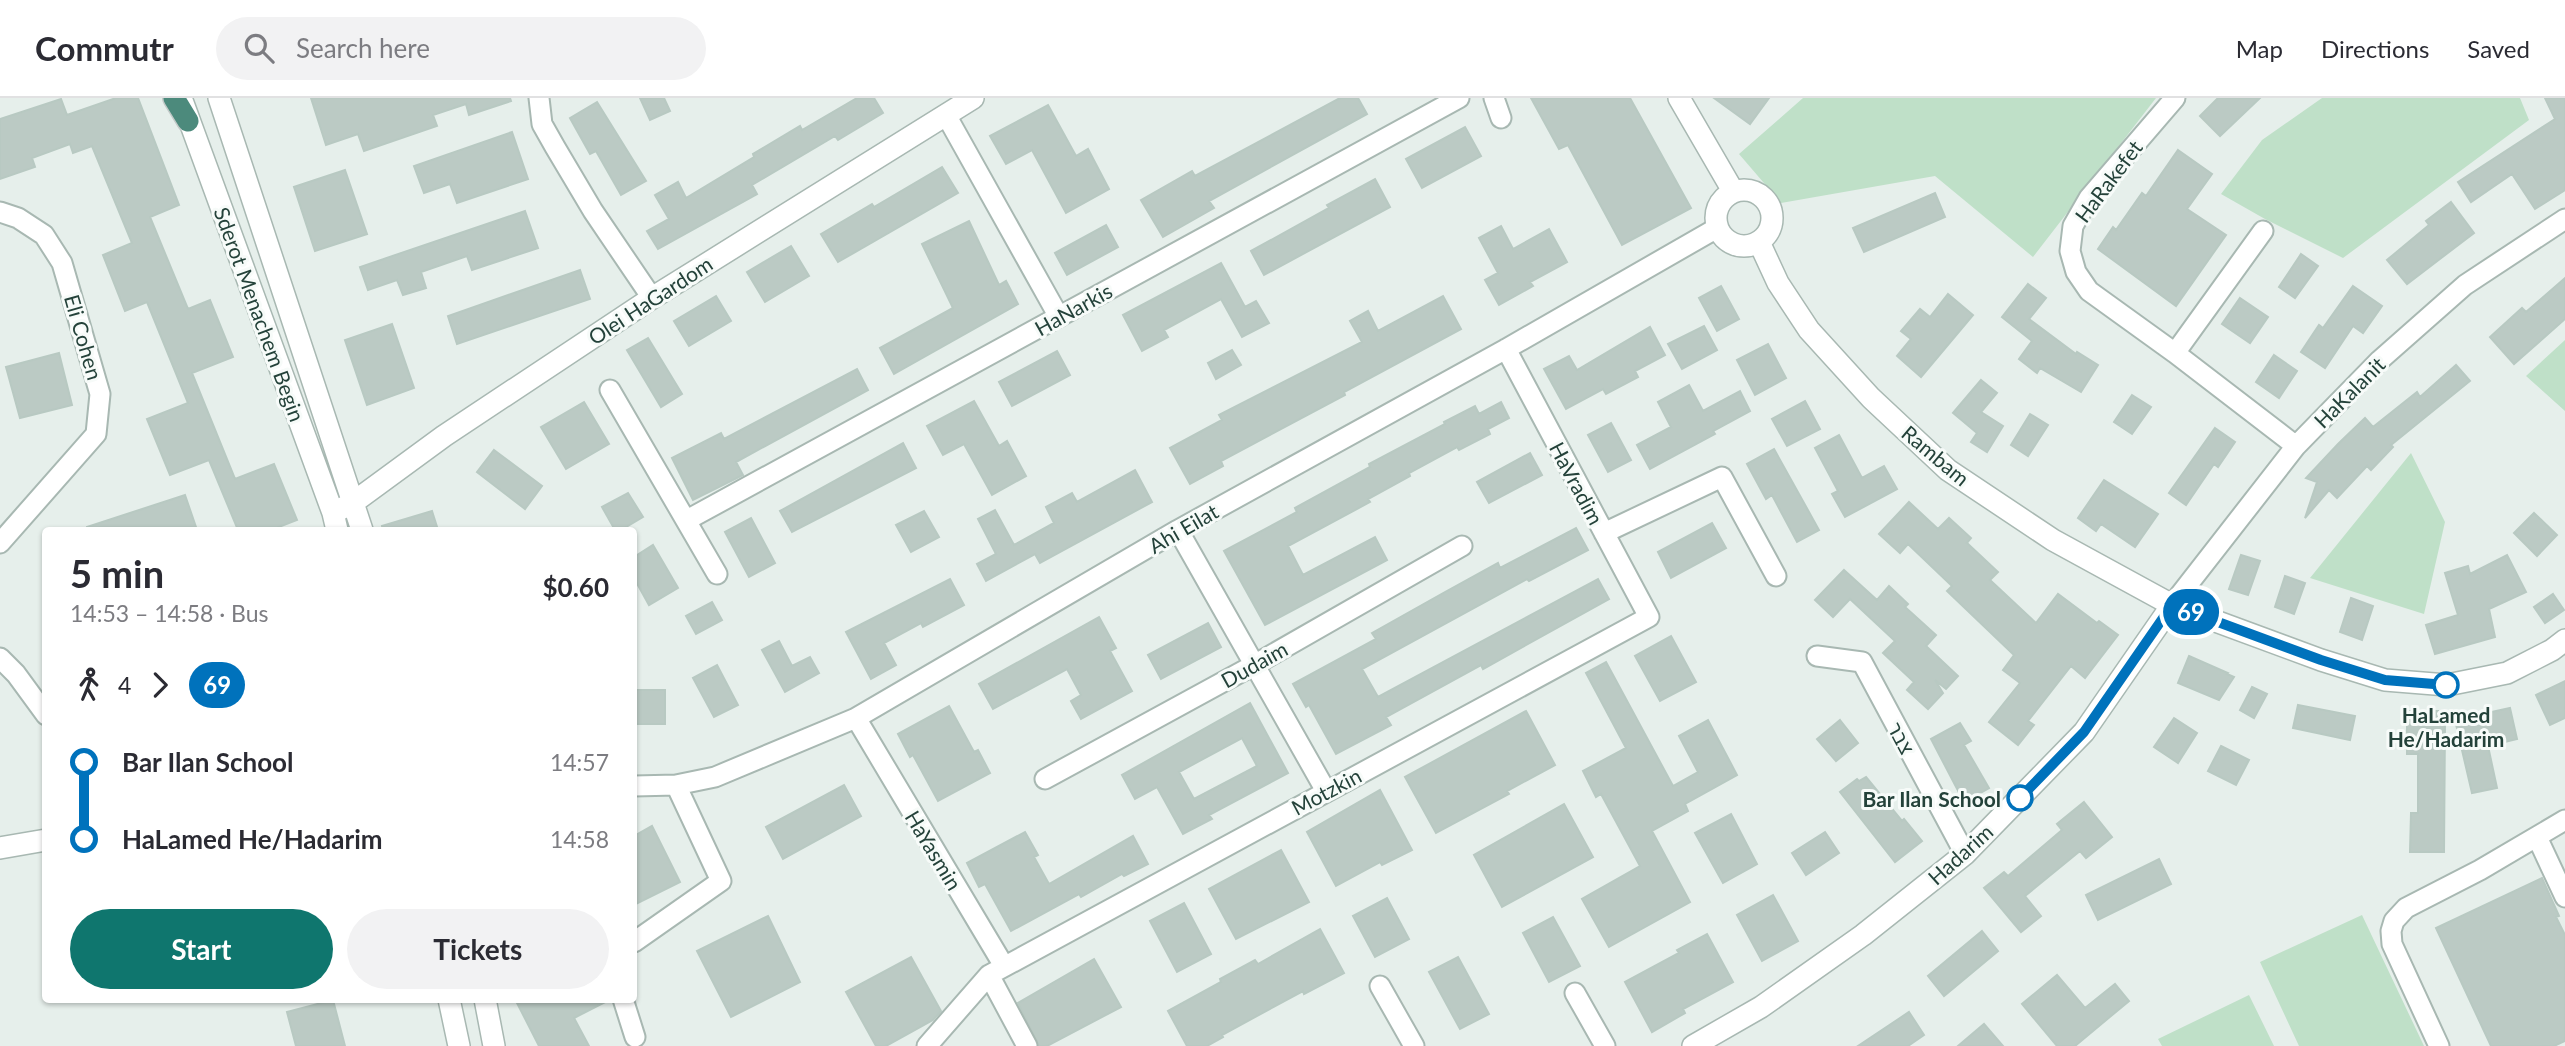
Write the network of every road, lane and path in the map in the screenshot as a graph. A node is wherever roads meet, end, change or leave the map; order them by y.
1 (174, 98) edge
2 (182, 98) edge
3 (219, 98) edge
4 (973, 98) edge
5 (1459, 98) edge
6 (1494, 98) edge
7 (1679, 98) edge
8 (2175, 98) edge
9 (539, 100) edge
10 (946, 115) junction
11 (1501, 118) dead end
12 (188, 121) junction
13 (1733, 191) junction
14 (0, 212) edge
15 (2565, 219) edge
16 (1717, 228) junction
17 (2263, 231) dead end
18 (1759, 242) junction
19 (652, 298) junction
20 (1059, 317) junction
21 (1506, 349) junction
22 (2175, 353) junction
23 (611, 390) dead end
24 (2295, 446) junction
25 (354, 502) junction
26 (687, 520) junction
27 (335, 522) edge
28 (361, 527) edge
29 (1178, 530) junction
30 (1604, 533) junction
31 (0, 543) edge
32 (1462, 546) dead end
33 (717, 574) dead end
34 (1776, 576) dead end
35 (2172, 605) junction
36 (1649, 617) joint
37 (2565, 640) edge
38 (1817, 656) dead end
39 (0, 658) edge
40 (1254, 664) junction
41 (42, 710) edge
42 (856, 718) junction
43 (1045, 779) dead end
44 (676, 785) junction
45 (637, 786) edge
46 (1326, 791) junction
47 (2565, 820) edge
48 (2537, 837) junction
49 (42, 841) edge
50 (0, 848) edge
51 (1965, 854) junction
52 (2565, 897) edge
53 (637, 941) edge
54 (996, 970) junction
55 (1380, 986) dead end
56 (1575, 993) dead end
57 (450, 1003) edge
58 (486, 1003) edge
59 (624, 1003) edge
60 (635, 1037) dead end
61 (459, 1046) edge
62 (494, 1046) edge
63 (928, 1046) edge
64 (1027, 1046) edge
65 (1413, 1046) edge
66 (1605, 1046) edge
67 (1693, 1046) edge
68 (2439, 1046) edge

1 - 12 highway
2 - 12 street, Sderot Menachem Begin
3 - 25 street, Sderot Menachem Begin
4 - 10 street, Olei HaGardom
5 - 20 street, HaNarkis
6 - 11 street
7 - 13 street
8 - 22 street, HaRakefet
9 - 19 street
10 - 19 street, Olei HaGardom
10 - 20 street
12 - 27 street, Sderot Menachem Begin
13 - 16 street
13 - 18 street
14 - 31 street, Eli Cohen
15 - 24 street, HaKalanit
16 - 18 street
16 - 21 street, Ahi Eilat
17 - 22 street
18 - 35 street, Rambam
19 - 25 street, Olei HaGardom
20 - 26 street, HaNarkis
21 - 29 street, Ahi Eilat
21 - 30 street, HaVradim
22 - 24 street, HaRakefet
23 - 26 street
24 - 35 street, HaKalanit
25 - 27 street, Olei HaGardom
25 - 28 street, Sderot Menachem Begin
26 - 33 street
29 - 40 street
29 - 42 street, Ahi Eilat
30 - 34 street
30 - 36 street, HaVradim
32 - 40 street, Dudaim
35 - 37 street, Rambam
35 - 51 street, Hadarim
36 - 46 street, Motzkin
38 - 51 street, צבר
39 - 41 street
40 - 43 street, Dudaim
40 - 46 street
42 - 44 street, Ahi Eilat
42 - 54 street, HaYasmin
44 - 45 street, Ahi Eilat
44 - 53 street
46 - 54 street, Motzkin
47 - 48 street
48 - 52 street
48 - 68 street
49 - 50 street
51 - 67 street, Hadarim
54 - 63 street
54 - 64 street, HaYasmin
55 - 65 street
56 - 66 street
57 - 61 street
58 - 62 street
59 - 60 street

